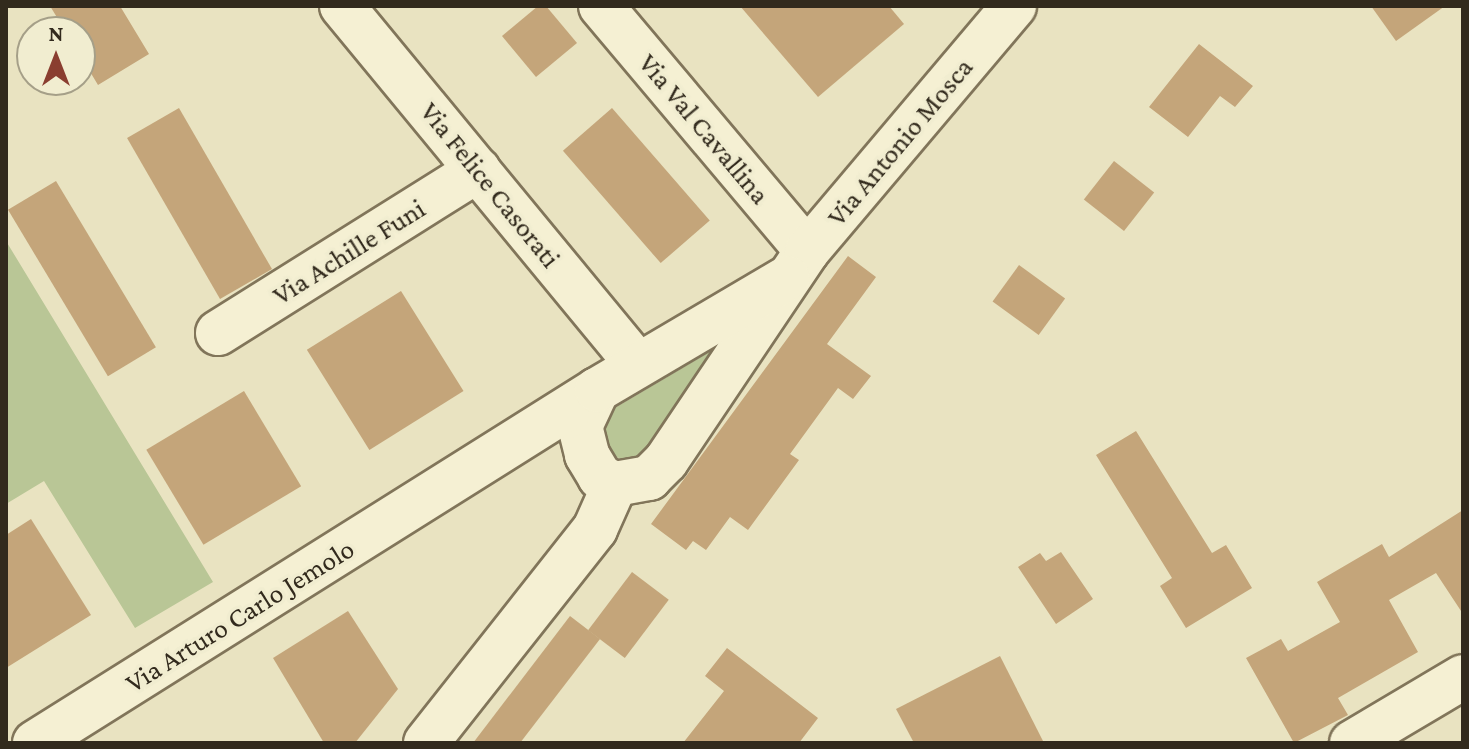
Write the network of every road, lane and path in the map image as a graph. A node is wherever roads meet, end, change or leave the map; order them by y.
1 (342, 6) edge
2 (601, 6) edge
3 (1014, 6) edge
4 (478, 170) junction
5 (797, 265) junction
6 (218, 333) dead end
7 (638, 365) junction
8 (597, 390) junction
9 (601, 470) junction
10 (445, 489) junction
11 (1463, 677) edge
12 (35, 743) edge
13 (426, 743) edge
14 (1352, 743) edge

1 - 4 street, Via Felice Casorati
2 - 5 street, Via Val Cavallina
3 - 5 street, Via Antonio Mosca
4 - 6 street, Via Achille Funi
4 - 7 street, Via Felice Casorati
5 - 7 street, Via Arturo Carlo Jemolo
5 - 9 street, Via Arturo Carlo Jemolo
7 - 8 street, Via Arturo Carlo Jemolo
8 - 9 street
8 - 10 street, Via Arturo Carlo Jemolo
9 - 10 street, Via Arturo Carlo Jemolo
9 - 13 street
10 - 12 street, Via Arturo Carlo Jemolo
11 - 14 street

